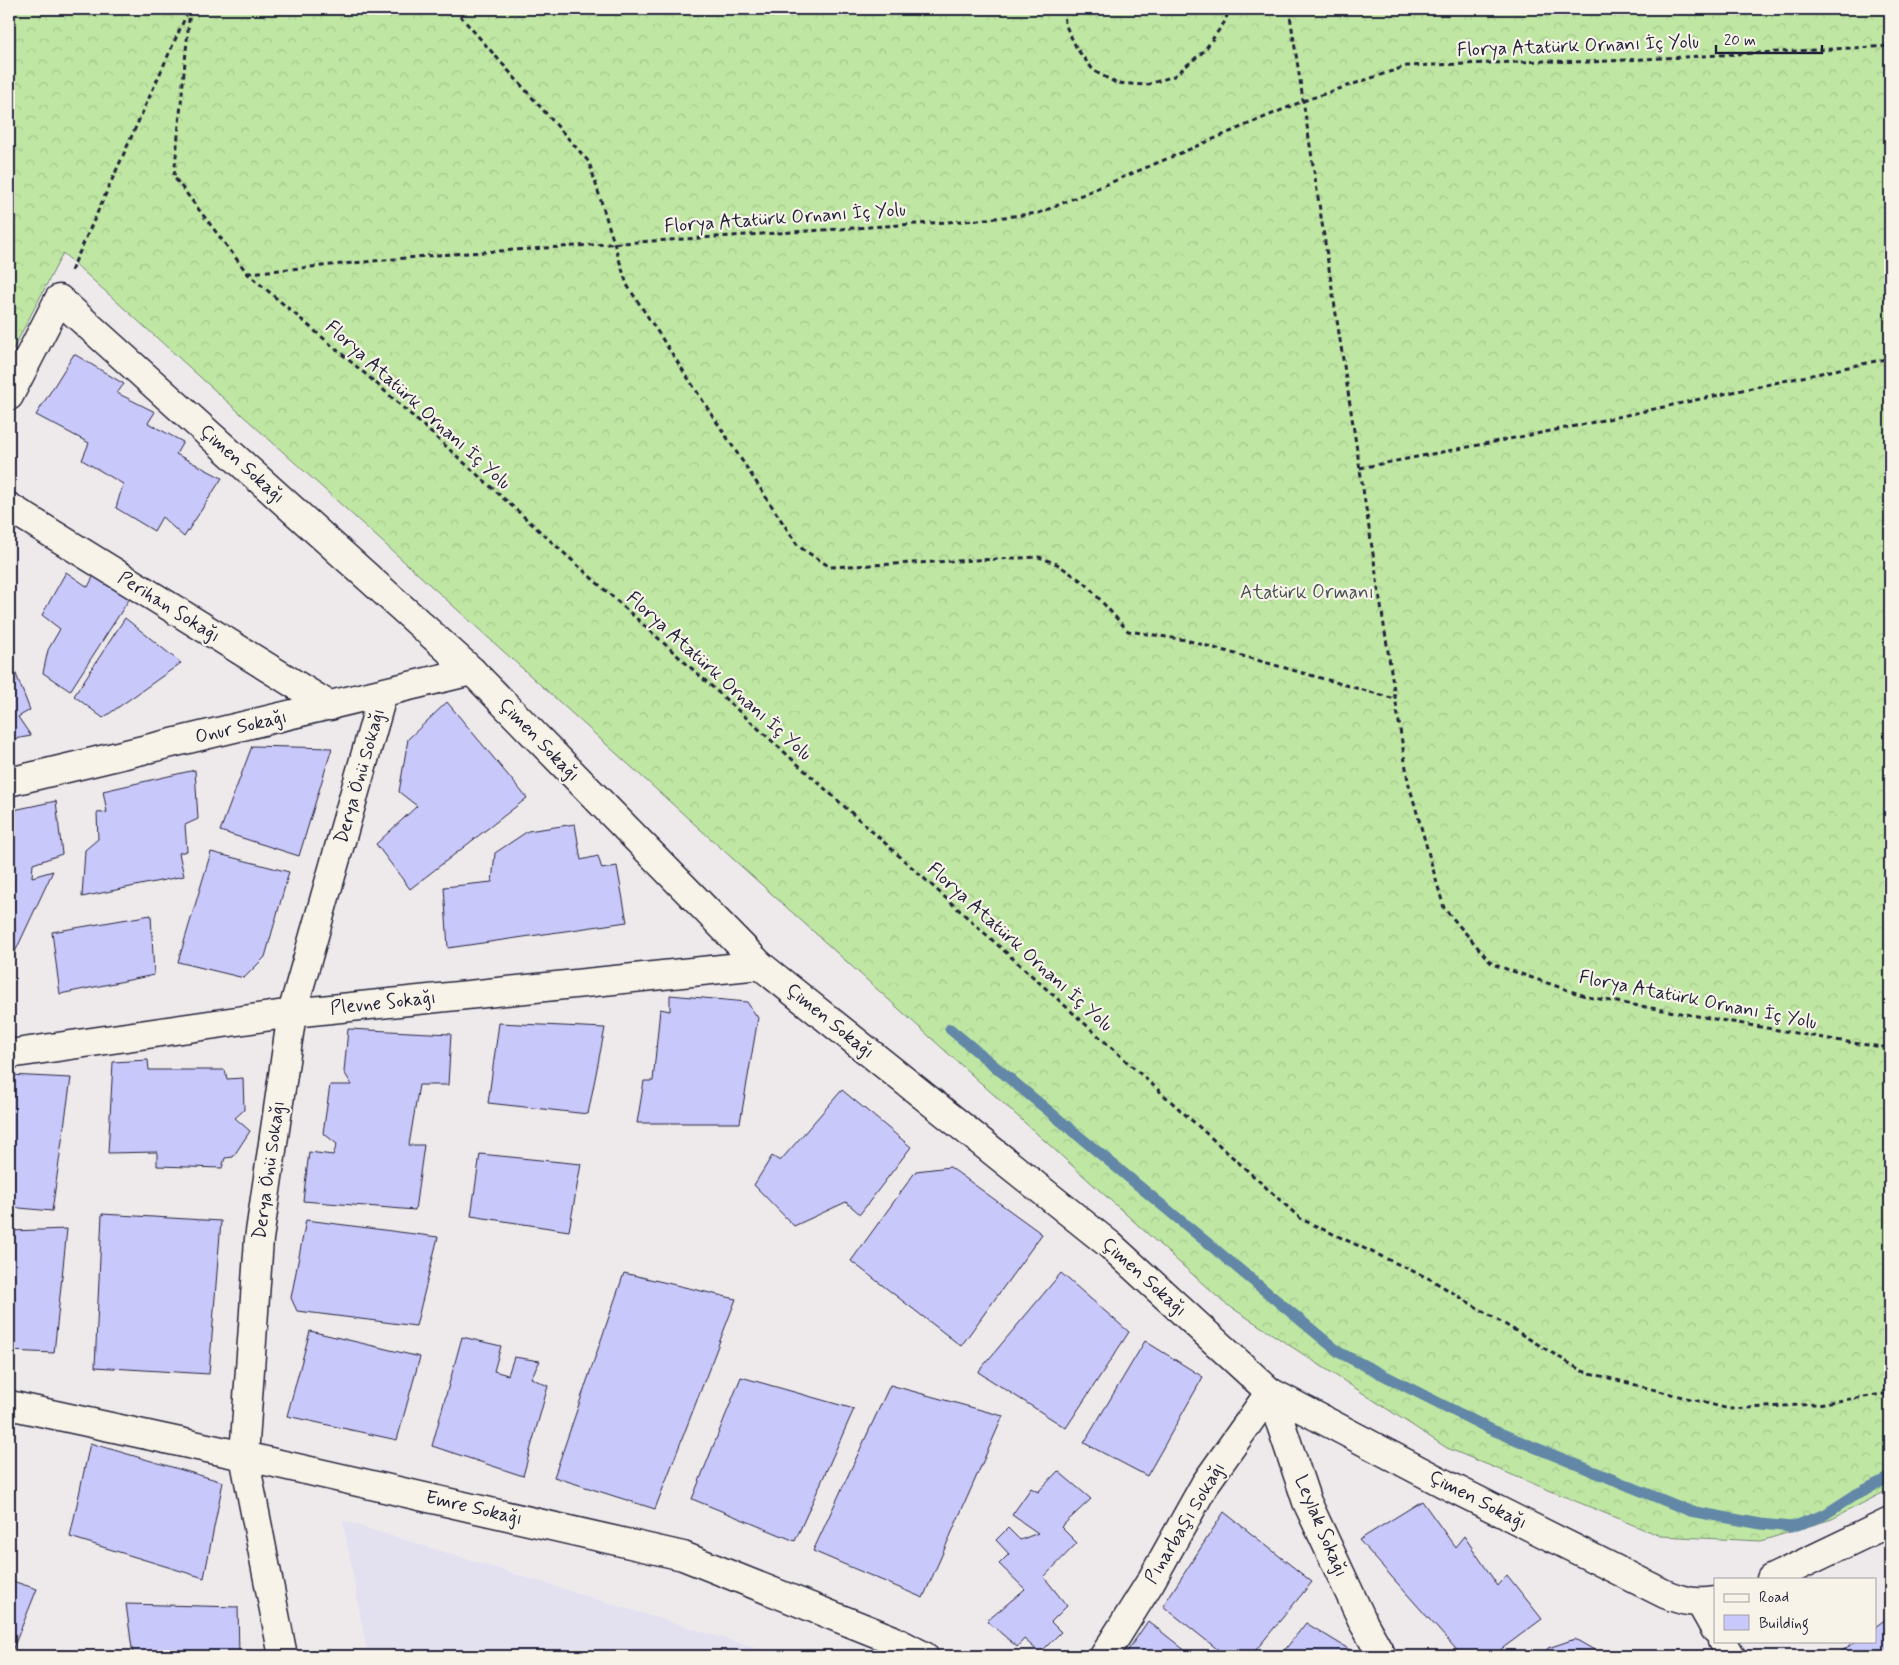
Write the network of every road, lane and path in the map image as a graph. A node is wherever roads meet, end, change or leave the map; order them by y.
1 (25, 9) edge
2 (140, 9) edge
3 (189, 9) edge
4 (454, 9) edge
5 (1064, 9) edge
6 (1228, 9) edge
7 (1289, 9) edge
8 (9, 11) edge
9 (1890, 46) edge
10 (1303, 102) junction
11 (614, 243) junction
12 (248, 274) junction
13 (59, 299) junction
14 (1890, 358) edge
15 (9, 396) edge
16 (1360, 468) junction
17 (9, 507) edge
18 (472, 671) junction
19 (383, 693) junction
20 (1395, 699) junction
21 (330, 706) junction
22 (9, 782) edge
23 (760, 964) junction
24 (292, 1013) junction
25 (1890, 1048) edge
26 (9, 1054) edge
27 (1270, 1392) junction
28 (1890, 1393) edge
29 (9, 1405) edge
30 (244, 1456) junction
31 (1890, 1522) edge
32 (1773, 1578) edge
33 (1708, 1602) edge
34 (1714, 1625) edge
35 (1723, 1642) edge
36 (283, 1656) edge
37 (924, 1656) edge
38 (1104, 1656) edge
39 (1382, 1656) edge
40 (1731, 1656) edge

1 - 8 path
2 - 3 path
3 - 12 path, Florya Atatürk Ornanı İç Yolu
3 - 13 path
4 - 11 path
5 - 6 path
7 - 10 path, Florya Atatürk Ornanı İç Yolu
9 - 10 path, Florya Atatürk Ornanı İç Yolu
10 - 11 path, Florya Atatürk Ornanı İç Yolu
10 - 16 path, Florya Atatürk Ornanı İç Yolu
11 - 12 path, Florya Atatürk Ornanı İç Yolu
11 - 20 path
12 - 28 path, Florya Atatürk Ornanı İç Yolu
13 - 15 street
13 - 18 street, Çimen Sokağı
14 - 16 path
16 - 20 path, Florya Atatürk Ornanı İç Yolu
17 - 21 street, Perihan Sokağı
18 - 19 street, Onur Sokağı
18 - 23 street, Çimen Sokağı
19 - 21 street, Onur Sokağı
19 - 24 street, Derya Önü Sokağı
20 - 25 path, Florya Atatürk Ornanı İç Yolu
21 - 22 street, Onur Sokağı
23 - 24 street, Plevne Sokağı
23 - 27 street, Çimen Sokağı
24 - 26 street, Plevne Sokağı
24 - 30 street, Derya Önü Sokağı
27 - 33 street, Çimen Sokağı
27 - 38 street, Pınarbaşı Sokağı
27 - 39 street, Leylak Sokağı
29 - 30 street, Emre Sokağı
30 - 36 street, Derya Önü Sokağı
30 - 37 street, Emre Sokağı
31 - 32 street
33 - 34 street
35 - 40 street

